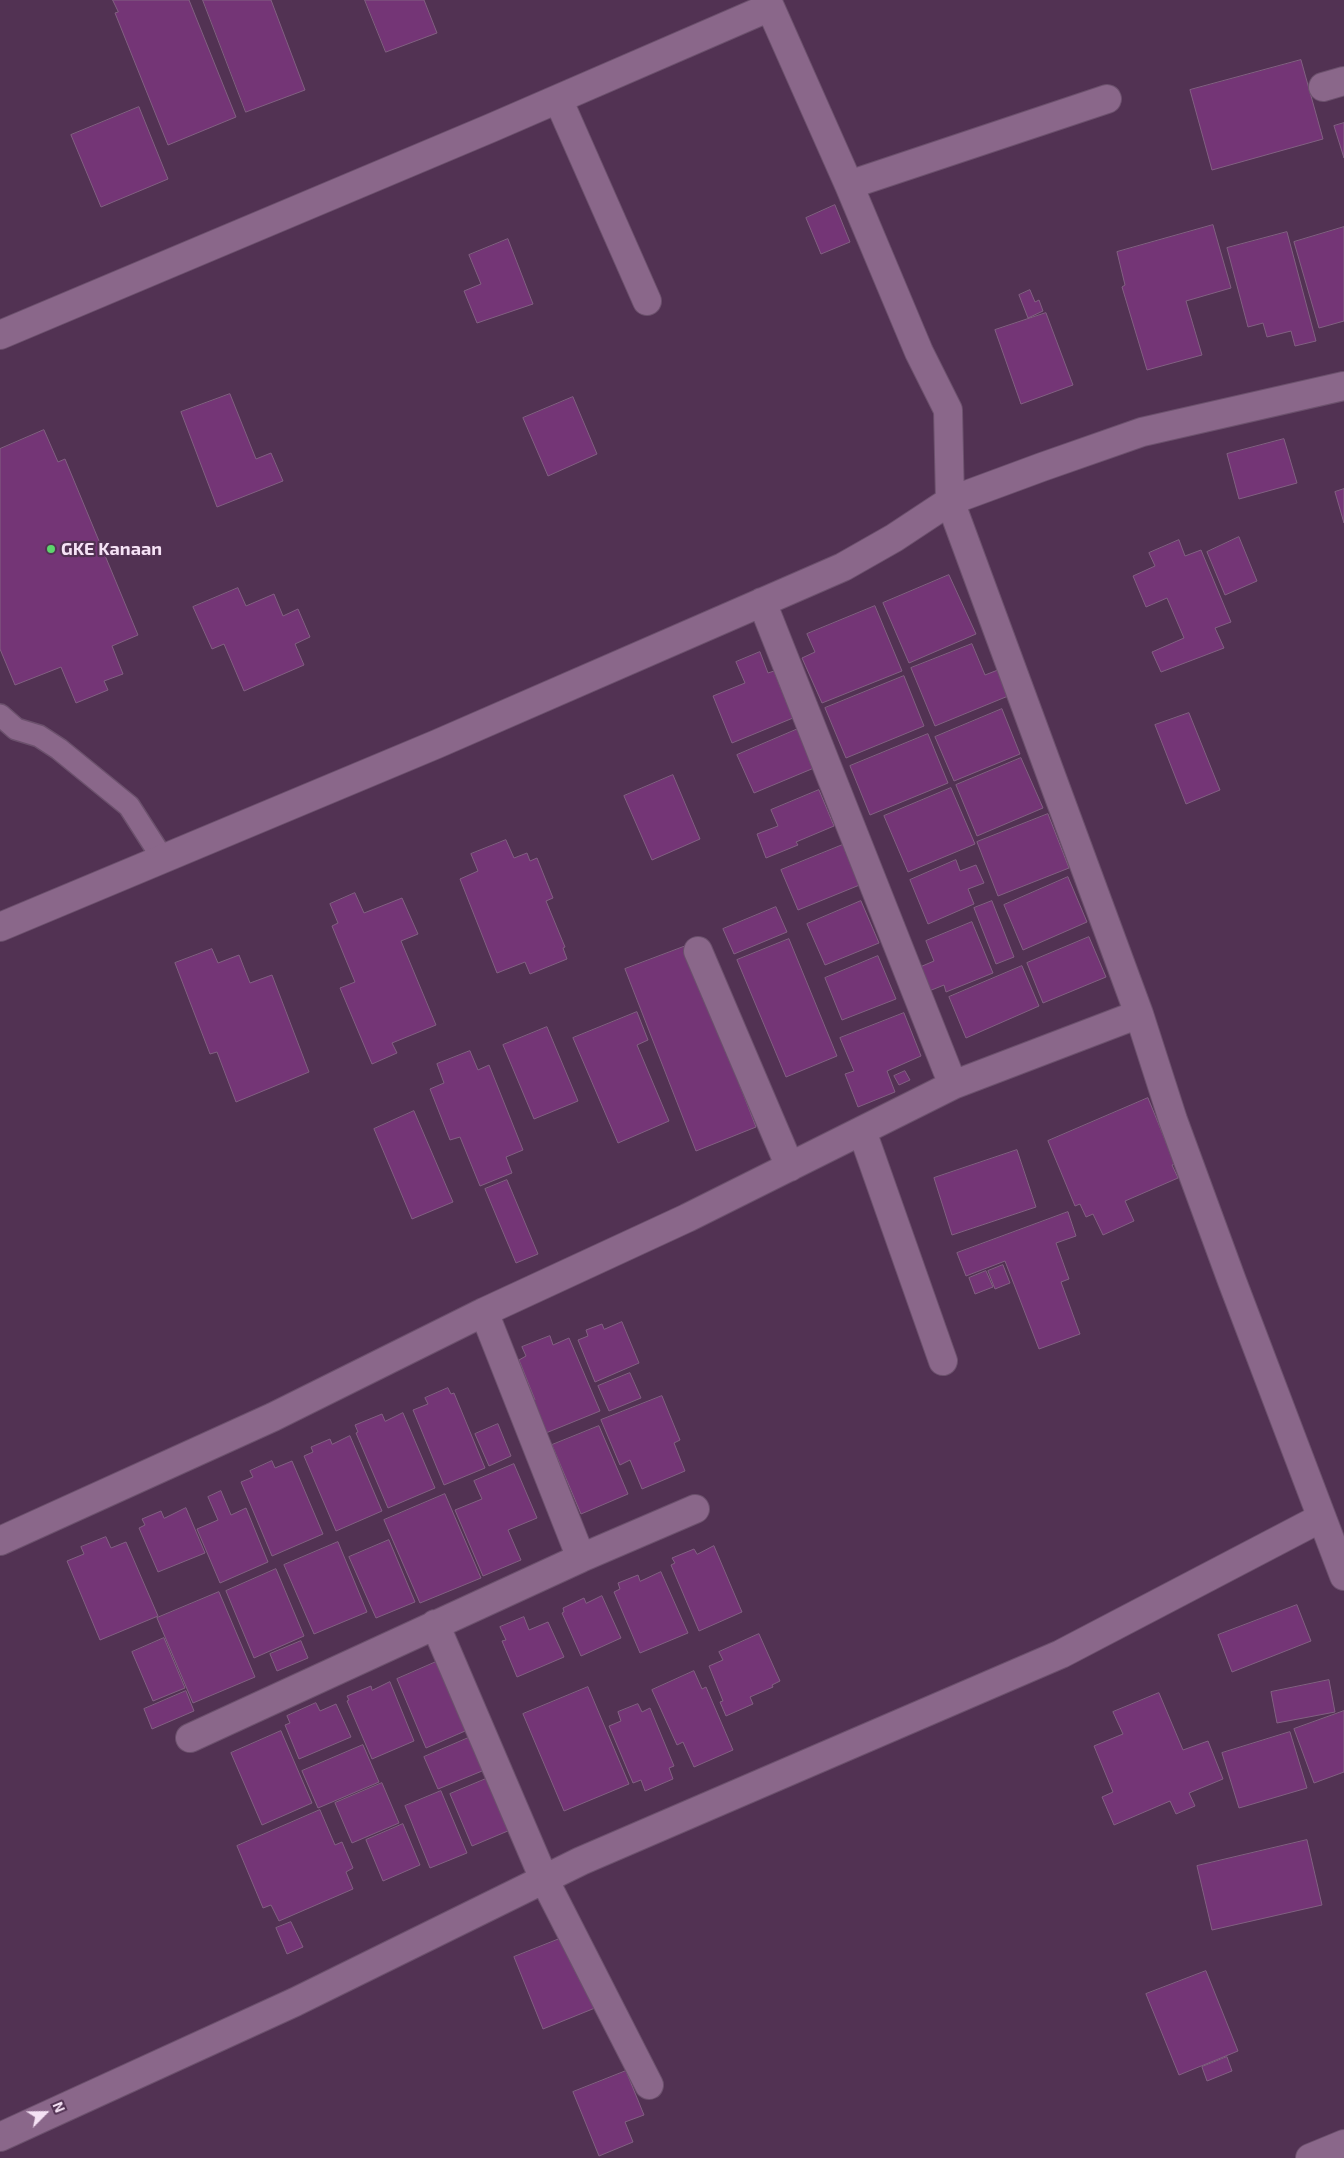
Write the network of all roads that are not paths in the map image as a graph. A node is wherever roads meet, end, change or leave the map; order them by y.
1 (769, 3) edge
2 (558, 99) junction
3 (1107, 99) dead end
4 (849, 185) junction
5 (647, 301) dead end
6 (0, 335) edge
7 (1344, 386) edge
8 (950, 501) junction
9 (762, 602) junction
10 (0, 715) edge
11 (163, 859) junction
12 (0, 927) edge
13 (698, 951) dead end
14 (1139, 1014) junction
15 (953, 1085) junction
16 (862, 1131) junction
17 (790, 1167) junction
18 (484, 1312) junction
19 (943, 1361) dead end
20 (695, 1509) dead end
21 (1321, 1518) junction
22 (0, 1541) edge
23 (581, 1558) junction
24 (1344, 1576) edge
25 (435, 1624) junction
26 (190, 1738) dead end
27 (544, 1880) junction
28 (649, 2085) dead end
29 (0, 2137) edge
30 (1344, 2144) edge
31 (1310, 2158) edge

1 - 2 street
1 - 4 street
2 - 5 street
2 - 6 street
3 - 4 street
4 - 8 street
7 - 8 street
8 - 9 street
8 - 14 street
9 - 11 street
9 - 15 street
10 - 11 lane
11 - 12 street
13 - 17 street
14 - 15 street
14 - 21 street
15 - 16 street
16 - 17 street
16 - 19 street
17 - 18 street
18 - 22 street
18 - 23 street
20 - 23 street
21 - 24 street
21 - 27 street
23 - 25 street
25 - 26 street
25 - 27 street
27 - 28 street
27 - 29 street
30 - 31 street

